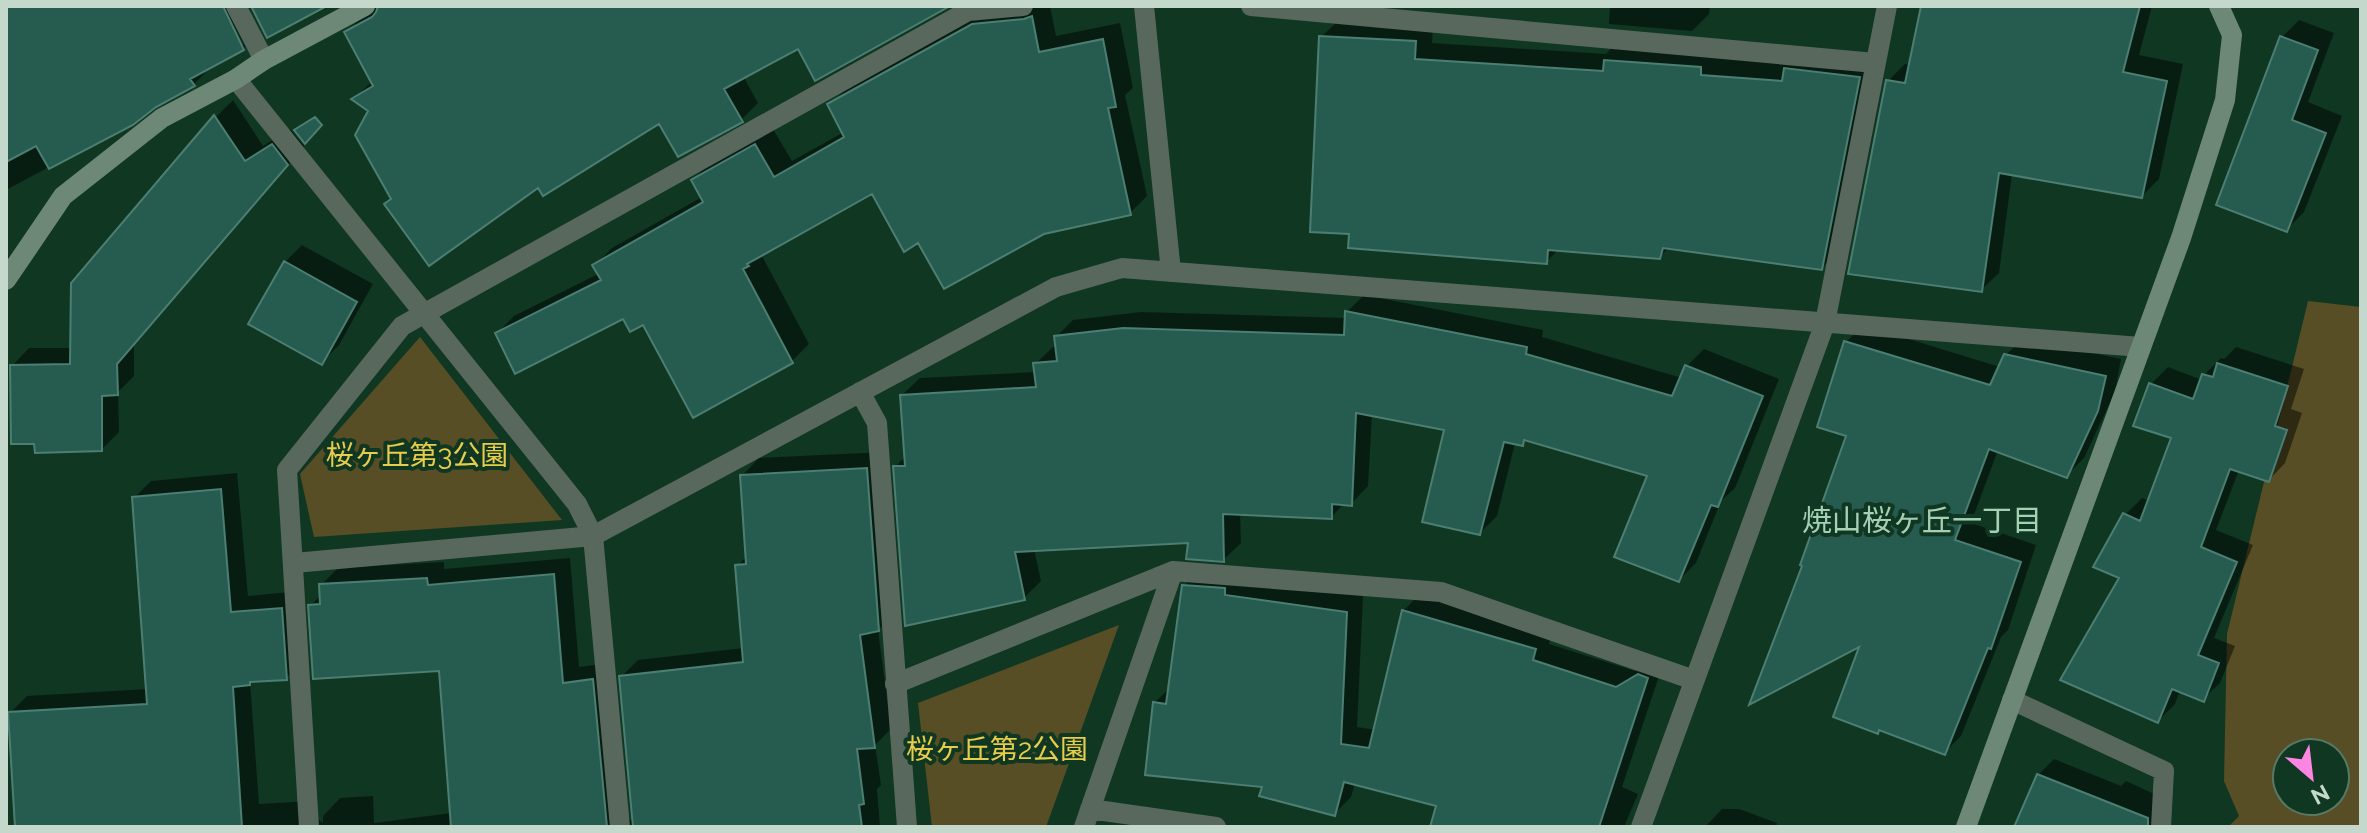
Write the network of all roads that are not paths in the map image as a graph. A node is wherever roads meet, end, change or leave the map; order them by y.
1 (236, 6) edge
2 (365, 6) edge
3 (1023, 6) edge
4 (1144, 6) edge
5 (1251, 6) edge
6 (1887, 6) edge
7 (2219, 6) edge
8 (264, 60) junction
9 (1875, 63) junction
10 (236, 79) junction
11 (1171, 272) junction
12 (6, 280) edge
13 (424, 314) junction
14 (1825, 323) junction
15 (2141, 347) junction
16 (860, 392) junction
17 (593, 536) junction
18 (294, 563) junction
19 (1173, 571) junction
20 (1694, 680) junction
21 (895, 684) junction
22 (2012, 700) junction
23 (1087, 818) edge
24 (309, 827) edge
25 (620, 827) edge
26 (907, 827) edge
27 (1216, 827) edge
28 (1641, 827) edge
29 (1966, 827) edge
30 (2161, 827) edge

1 - 8 street
2 - 8 street
3 - 13 street
4 - 11 street
5 - 9 street
6 - 9 street
7 - 15 street
8 - 10 street
9 - 14 street
10 - 12 street
10 - 13 street
11 - 14 street
11 - 16 street
13 - 17 street
13 - 18 street
14 - 15 street
14 - 20 street
15 - 22 street
16 - 17 street
16 - 21 street
17 - 18 street
17 - 25 street
18 - 24 street
19 - 20 street
19 - 21 street
19 - 23 street
20 - 28 street
21 - 26 street
22 - 29 street
22 - 30 street
23 - 27 street

